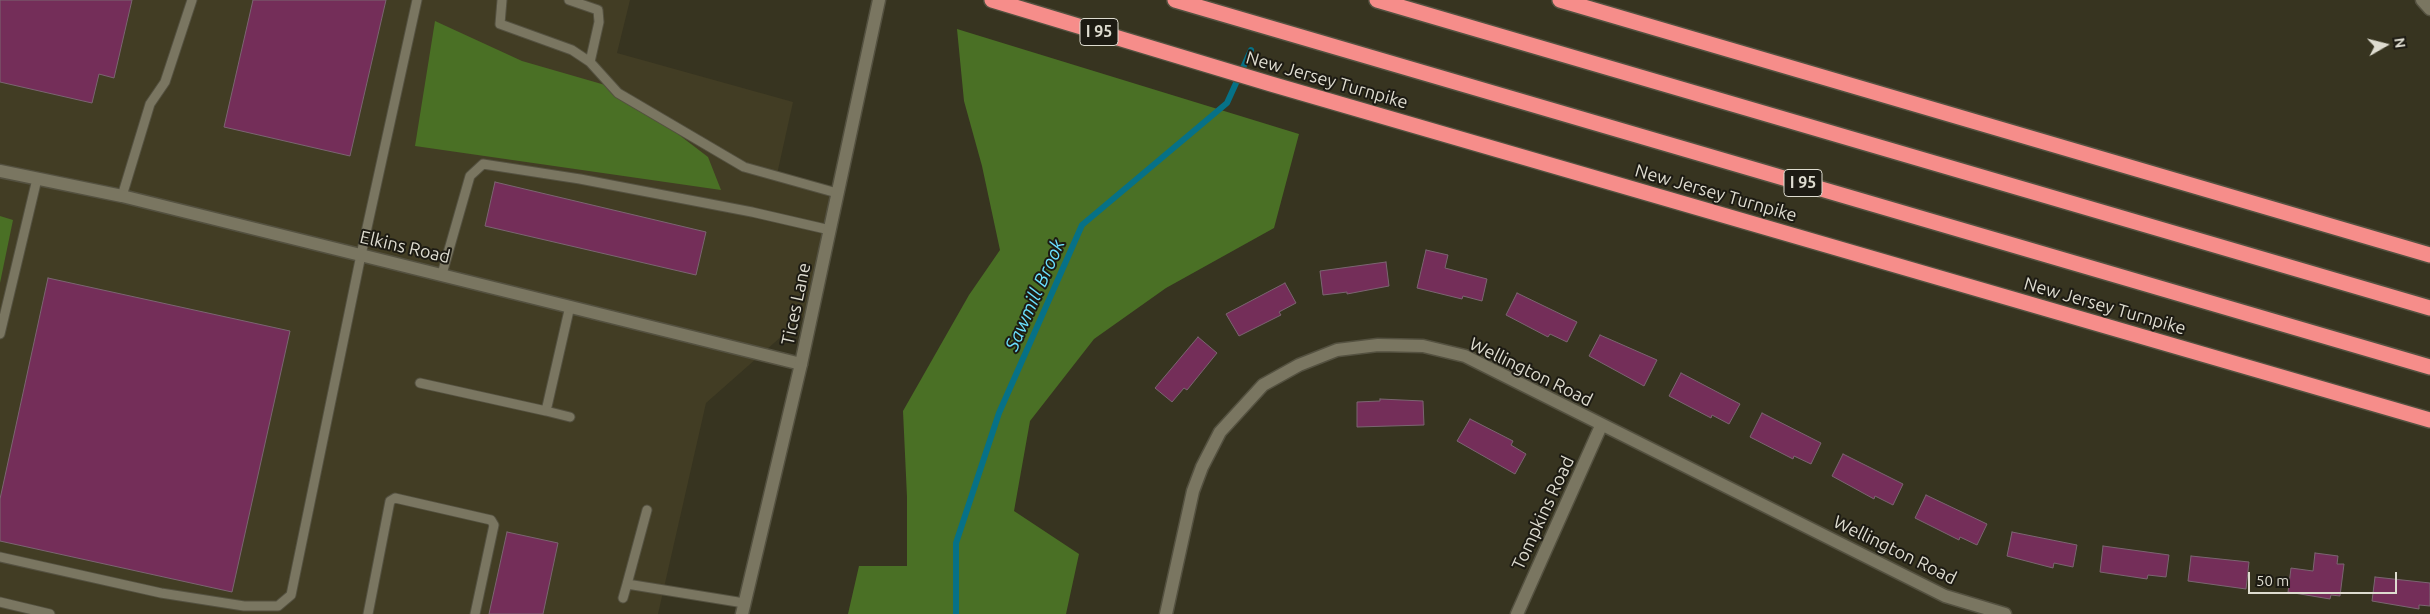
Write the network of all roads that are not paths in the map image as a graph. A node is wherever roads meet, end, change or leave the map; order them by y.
1 (192, 0) edge
2 (417, 0) edge
3 (502, 0) edge
4 (569, 0) edge
5 (879, 0) edge
6 (992, 0) edge
7 (1175, 0) edge
8 (1377, 0) edge
9 (1560, 0) edge
10 (2422, 0) edge
11 (2430, 9) edge
12 (590, 62) junction
13 (0, 171) edge
14 (37, 178) junction
15 (837, 193) junction
16 (122, 196) junction
17 (830, 230) junction
18 (2430, 254) edge
19 (361, 255) junction
20 (442, 274) junction
21 (570, 306) junction
22 (2430, 308) edge
23 (0, 334) edge
24 (801, 364) junction
25 (2430, 367) edge
26 (420, 382) dead end
27 (546, 411) junction
28 (570, 417) dead end
29 (2430, 420) edge
30 (1602, 426) junction
31 (647, 510) dead end
32 (0, 557) edge
33 (627, 584) junction
34 (623, 598) dead end
35 (0, 602) edge
36 (743, 609) edge
37 (50, 614) edge
38 (368, 614) edge
39 (475, 614) edge
40 (1166, 614) edge
41 (1517, 614) edge
42 (2005, 614) edge

1 - 16 lane
2 - 19 lane
3 - 12 lane
4 - 12 lane
5 - 15 street, Tices Lane
6 - 29 highway, New Jersey Turnpike / I 95
7 - 25 highway, New Jersey Turnpike / I 95
8 - 22 highway
9 - 18 highway
10 - 11 street
12 - 15 lane
13 - 14 street, Elkins Road
14 - 16 street, Elkins Road
14 - 23 lane
15 - 17 street, Tices Lane
16 - 19 street, Elkins Road
17 - 20 lane
17 - 24 street, Tices Lane
19 - 20 street, Elkins Road
19 - 32 lane
20 - 21 street, Elkins Road
21 - 24 street, Elkins Road
21 - 27 lane
24 - 36 street, Tices Lane
26 - 27 lane
27 - 28 lane
30 - 40 street, Wellington Road
30 - 41 street, Tompkins Road
30 - 42 street, Wellington Road
31 - 33 lane
33 - 34 lane
33 - 36 lane
35 - 37 lane
38 - 39 lane

